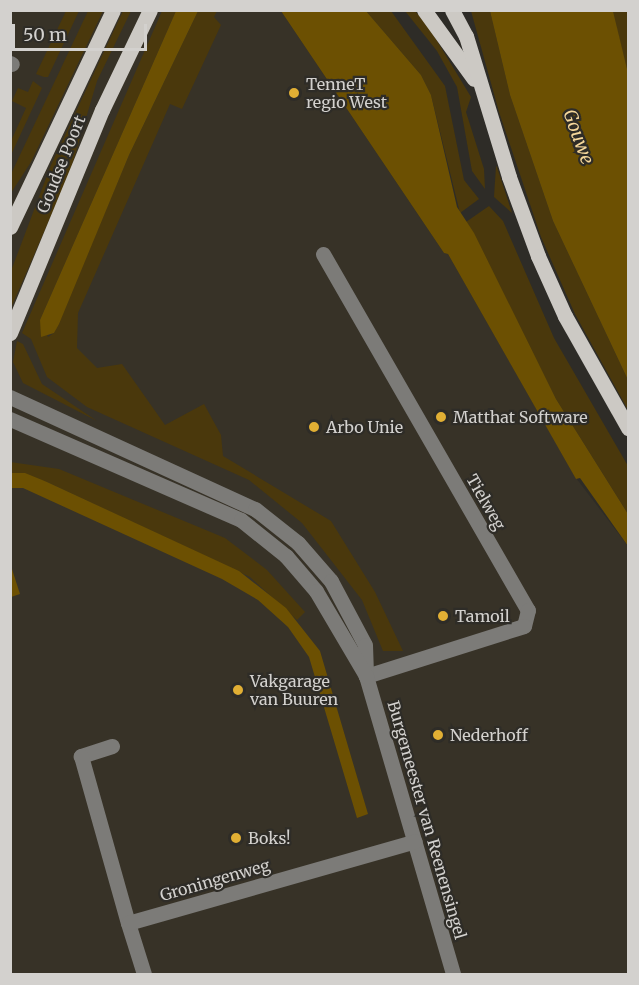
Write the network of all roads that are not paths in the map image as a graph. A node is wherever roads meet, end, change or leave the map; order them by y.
1 (113, 10) edge
2 (150, 10) edge
3 (424, 10) edge
4 (452, 10) edge
5 (478, 83) junction
6 (10, 227) edge
7 (323, 254) dead end
8 (10, 333) edge
9 (10, 397) edge
10 (10, 419) edge
11 (628, 428) edge
12 (366, 676) junction
13 (112, 746) dead end
14 (415, 841) junction
15 (128, 923) junction
16 (144, 975) edge
17 (453, 975) edge

1 - 6 main road, Goudse Poort
2 - 8 main road, Goudse Poort
3 - 5 main road
4 - 5 main road
5 - 11 main road
7 - 12 street, Tielweg
9 - 12 street, Burgemeester van Reenensingel
10 - 12 street, Burgemeester van Reenensingel
12 - 14 street, Burgemeester van Reenensingel
13 - 15 street
14 - 15 street, Groningenweg
14 - 17 street, Burgemeester van Reenensingel
15 - 16 street

